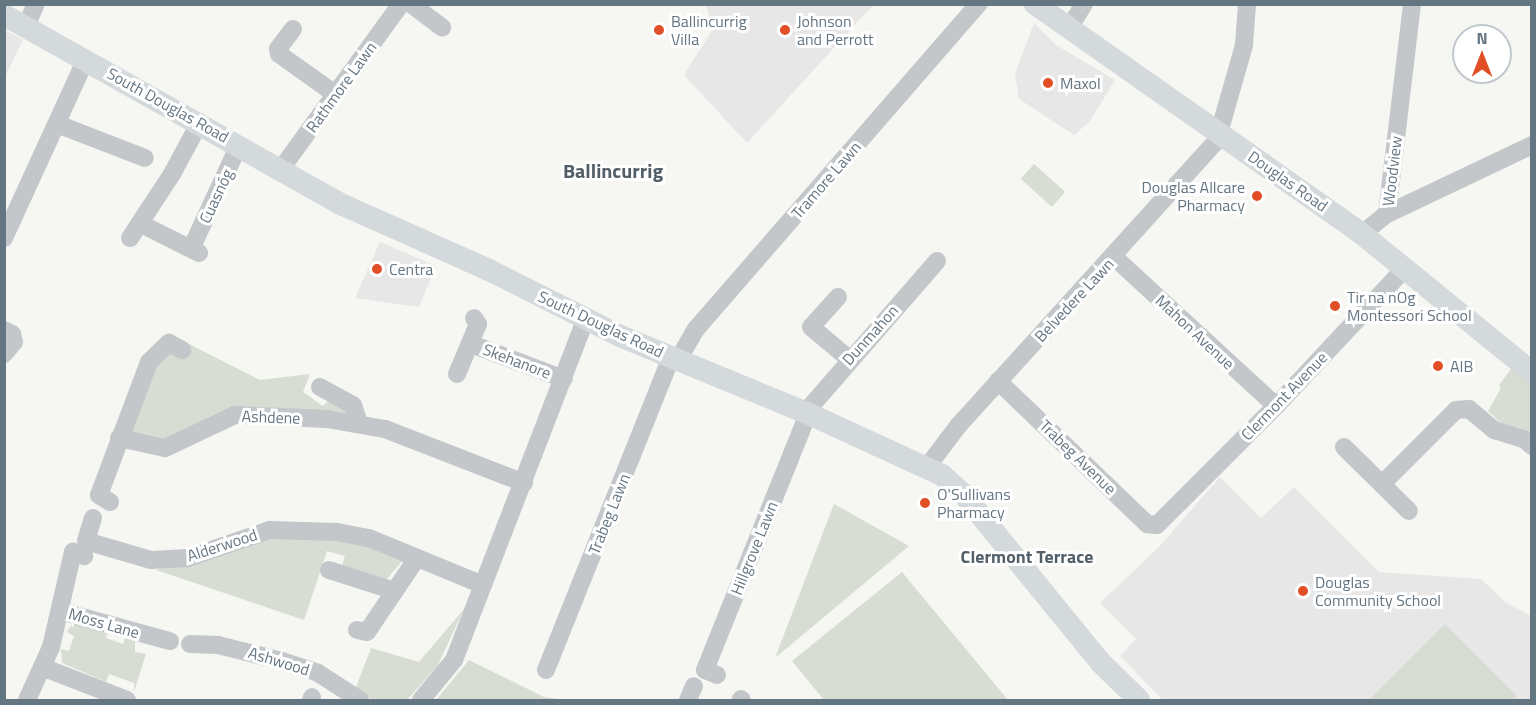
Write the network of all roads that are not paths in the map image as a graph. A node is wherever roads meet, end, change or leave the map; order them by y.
1 (36, 4) edge
2 (401, 4) edge
3 (411, 4) edge
4 (979, 4) edge
5 (1035, 4) edge
6 (1084, 4) edge
7 (1247, 4) edge
8 (1412, 4) edge
9 (4, 15) edge
10 (26, 26) junction
11 (442, 27) dead end
12 (1069, 28) junction
13 (294, 29) dead end
14 (86, 59) junction
15 (335, 94) junction
16 (200, 122) junction
17 (57, 124) junction
18 (1219, 132) junction
19 (239, 145) junction
20 (1532, 145) edge
21 (145, 158) dead end
22 (281, 169) junction
23 (12, 204) edge
24 (1387, 214) junction
25 (149, 228) dead end
26 (1362, 234) junction
27 (4, 238) edge
28 (130, 238) dead end
29 (1114, 257) junction
30 (938, 261) dead end
31 (1406, 267) junction
32 (838, 297) dead end
33 (474, 318) dead end
34 (585, 320) junction
35 (4, 330) edge
36 (471, 344) junction
37 (182, 350) dead end
38 (4, 354) edge
39 (675, 358) junction
40 (849, 359) junction
41 (1532, 372) edge
42 (457, 374) dead end
43 (564, 379) junction
44 (998, 381) junction
45 (320, 387) dead end
46 (1276, 406) junction
47 (807, 413) junction
48 (359, 423) junction
49 (119, 438) junction
50 (1532, 446) edge
51 (1344, 447) dead end
52 (927, 467) junction
53 (524, 483) junction
54 (1382, 484) junction
55 (110, 502) dead end
56 (1409, 511) dead end
57 (93, 518) dead end
58 (1161, 523) joint
59 (84, 556) dead end
60 (417, 558) junction
61 (329, 570) dead end
62 (483, 585) junction
63 (395, 591) junction
64 (60, 611) junction
65 (357, 630) dead end
66 (170, 641) dead end
67 (189, 644) dead end
68 (42, 667) junction
69 (546, 670) dead end
70 (717, 675) dead end
71 (27, 700) edge
72 (127, 700) edge
73 (360, 700) edge
74 (421, 700) edge
75 (1139, 700) edge

1 - 10 street
2 - 15 street, Rathmore Lawn
3 - 11 street
4 - 39 street, Tramore Lawn
5 - 12 main road, Douglas Road
6 - 12 street
7 - 18 street, Belvedere Lawn
8 - 24 street, Woodview
9 - 10 main road, South Douglas Road
10 - 14 main road, South Douglas Road
12 - 18 main road, Douglas Road
13 - 15 street
14 - 16 main road, South Douglas Road
14 - 17 street
15 - 22 street, Rathmore Lawn
16 - 19 main road, South Douglas Road
16 - 28 street
17 - 21 street
17 - 23 street
18 - 26 main road, Douglas Road
18 - 29 street, Belvedere Lawn
19 - 22 main road, South Douglas Road
19 - 25 street, Cuasnóg
20 - 24 street, Woodview
22 - 34 main road, South Douglas Road
23 - 27 street
24 - 26 street
26 - 31 main road, Douglas Road
29 - 44 street, Belvedere Lawn
29 - 46 street, Mahon Avenue
30 - 40 street, Dunmahon
31 - 41 main road, Douglas Road
31 - 46 street, Clermont Avenue
32 - 40 street
33 - 36 street, Skehanore
34 - 39 main road, South Douglas Road
34 - 43 street
35 - 38 street
36 - 42 street, Skehanore
36 - 43 street, Skehanore
37 - 49 street
39 - 47 main road, South Douglas Road
39 - 69 street, Trabeg Lawn
40 - 47 street, Dunmahon
43 - 53 street
44 - 52 street, Belvedere Lawn
44 - 58 street, Trabeg Avenue
45 - 48 street
46 - 58 street, Clermont Avenue
47 - 52 main road, South Douglas Road
47 - 70 street, Hillgrove Lawn
48 - 49 street, Ashdene
48 - 53 street, Ashdene
49 - 55 street
50 - 54 street
51 - 54 street
52 - 75 main road, South Douglas Road
53 - 62 street
54 - 56 street
57 - 60 street, Alderwood
59 - 64 street, Moss Lane
60 - 62 street, Alderwood
60 - 63 street
61 - 63 street
62 - 74 street
63 - 65 street
64 - 66 street, Moss Lane
64 - 68 street, Moss Lane
67 - 73 street, Ashwood
68 - 71 street, Moss Lane
68 - 72 street

